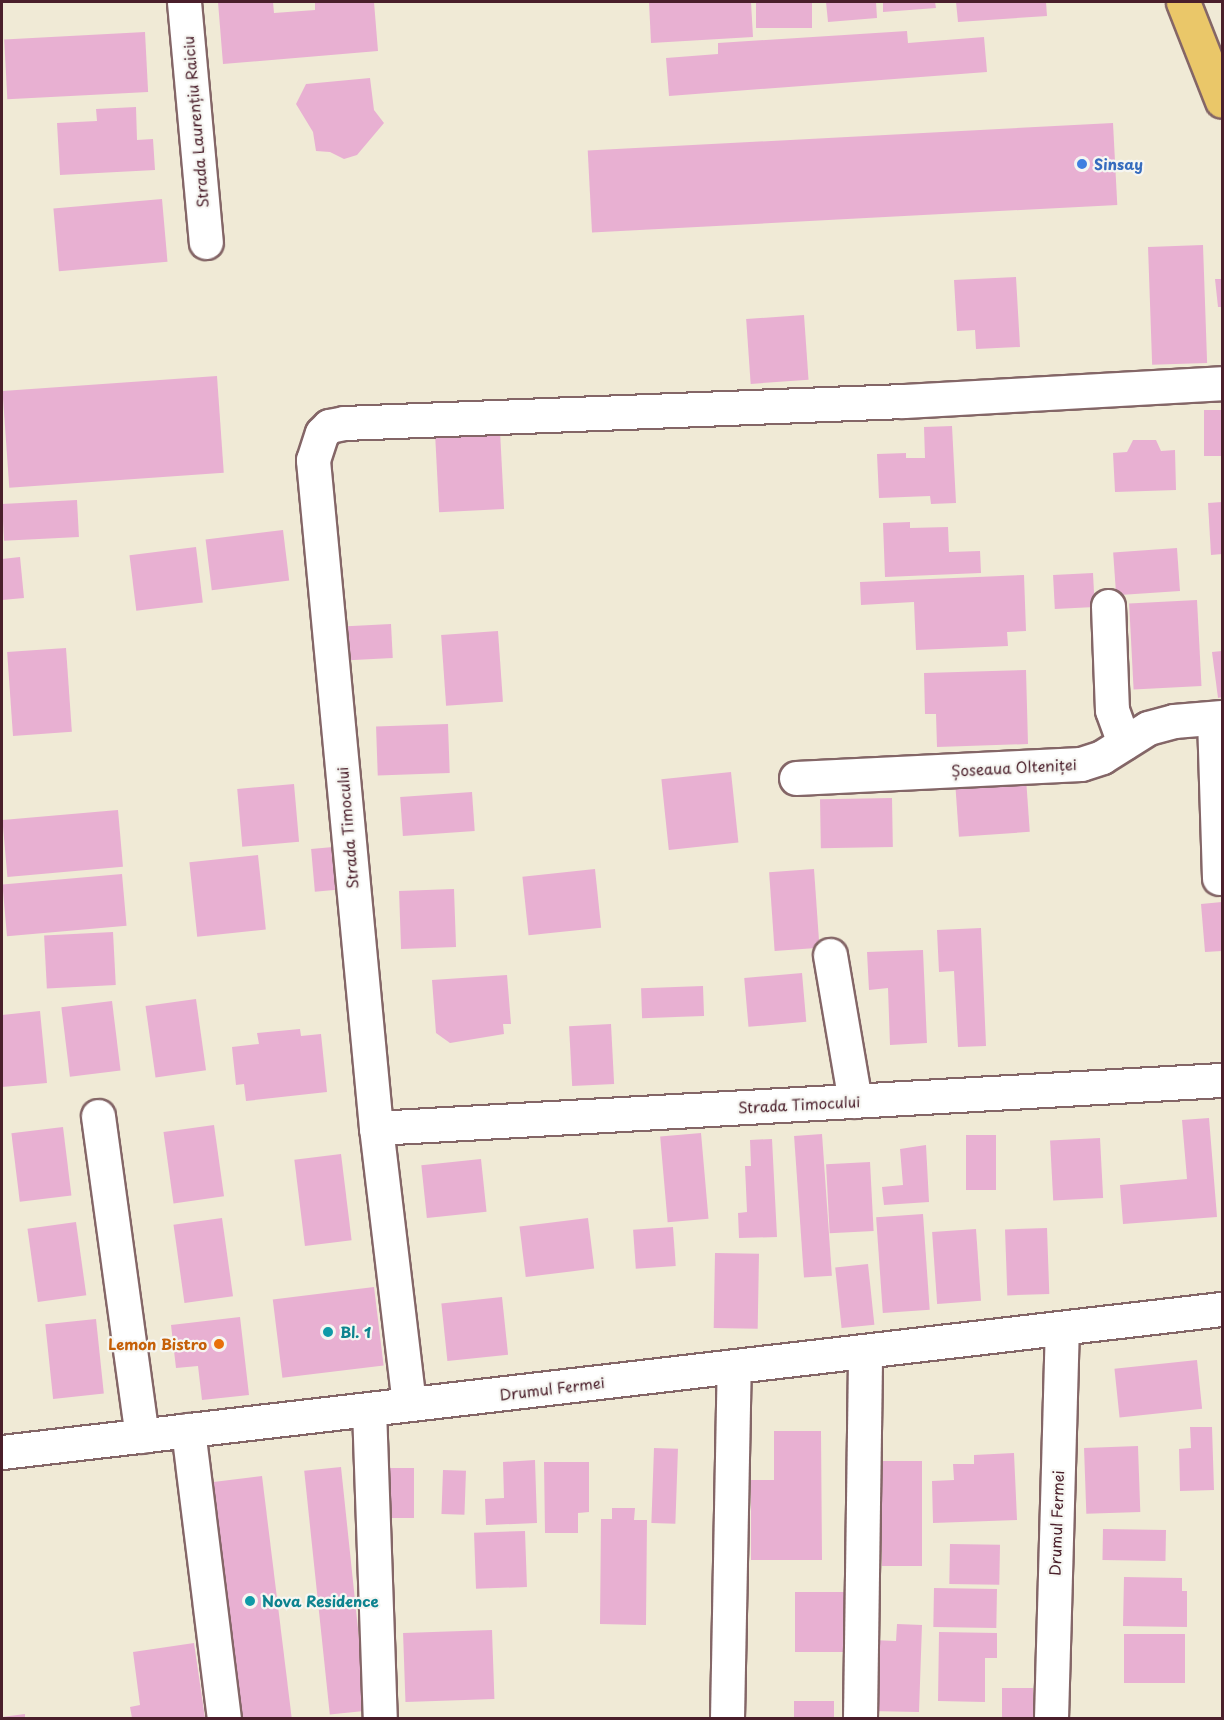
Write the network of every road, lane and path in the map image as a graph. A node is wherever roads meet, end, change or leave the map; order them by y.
1 (184, 2) edge
2 (1183, 2) edge
3 (1222, 101) edge
4 (206, 242) dead end
5 (1222, 382) edge
6 (1108, 606) dead end
7 (1218, 718) edge
8 (1125, 743) junction
9 (796, 778) dead end
10 (1219, 878) dead end
11 (830, 955) dead end
12 (1222, 1080) edge
13 (855, 1101) junction
14 (98, 1116) dead end
15 (376, 1128) junction
16 (1222, 1310) edge
17 (1062, 1328) junction
18 (865, 1352) junction
19 (734, 1367) junction
20 (409, 1404) junction
21 (369, 1409) junction
22 (188, 1430) junction
23 (142, 1436) junction
24 (2, 1452) edge
25 (224, 1719) edge
26 (380, 1719) edge
27 (727, 1719) edge
28 (860, 1719) edge
29 (1051, 1719) edge

1 - 4 street, Strada Laurențiu Raiciu
2 - 3 main road
5 - 15 street, Strada Timocului
6 - 8 street
7 - 8 street, Șoseaua Olteniței
7 - 10 street
8 - 9 street, Șoseaua Olteniței
11 - 13 street
12 - 13 street, Strada Timocului
13 - 15 street, Strada Timocului
14 - 23 street
15 - 20 street, Strada Timocului
16 - 17 street, Drumul Fermei
17 - 18 street, Drumul Fermei
17 - 29 street, Drumul Fermei
18 - 19 street, Drumul Fermei
18 - 28 street
19 - 20 street, Drumul Fermei
19 - 27 street
20 - 21 street, Drumul Fermei
21 - 22 street, Drumul Fermei
21 - 26 street
22 - 23 street, Drumul Fermei
22 - 25 street
23 - 24 street, Drumul Fermei

